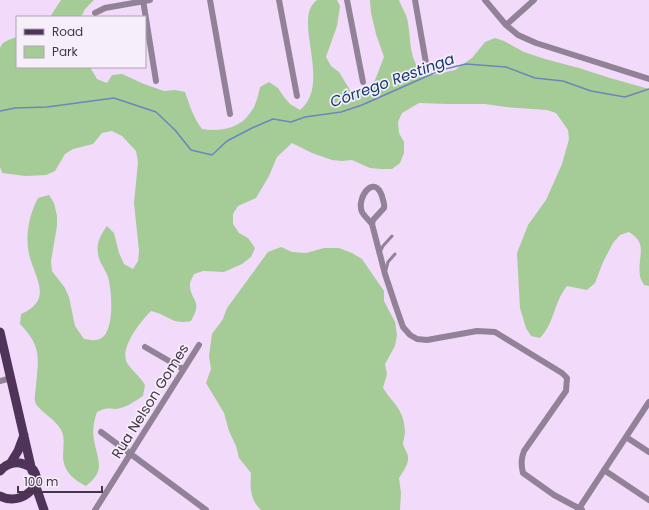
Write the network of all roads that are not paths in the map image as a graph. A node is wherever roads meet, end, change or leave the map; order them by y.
1 (150, 0) edge
2 (210, 0) edge
3 (279, 0) edge
4 (347, 0) edge
5 (415, 0) edge
6 (485, 0) edge
7 (534, 0) edge
8 (143, 1) edge
9 (95, 13) dead end
10 (145, 16) edge
11 (146, 19) edge
12 (506, 25) junction
13 (426, 63) dead end
14 (649, 79) edge
15 (156, 81) dead end
16 (363, 82) dead end
17 (297, 96) dead end
18 (230, 114) dead end
19 (372, 224) junction
20 (392, 236) dead end
21 (395, 254) dead end
22 (380, 256) junction
23 (390, 260) junction
24 (385, 274) junction
25 (0, 332) edge
26 (199, 345) dead end
27 (145, 347) dead end
28 (183, 369) junction
29 (11, 378) junction
30 (0, 381) edge
31 (649, 403) edge
32 (101, 432) dead end
33 (24, 434) junction
34 (626, 437) junction
35 (649, 452) edge
36 (130, 455) junction
37 (10, 464) junction
38 (604, 470) junction
39 (0, 471) edge
40 (34, 474) junction
41 (36, 488) junction
42 (649, 500) edge
43 (6, 501) edge
44 (580, 509) edge
45 (44, 510) edge
46 (95, 510) edge
47 (206, 510) edge

1 - 8 street
2 - 18 street
3 - 17 street
4 - 16 street
5 - 13 street
6 - 12 street
7 - 12 street
8 - 9 street
8 - 10 street
11 - 15 street
12 - 14 street
19 - 19 street
19 - 22 street
20 - 22 lane
21 - 23 lane
22 - 23 lane
22 - 24 street
23 - 24 lane
24 - 44 street
25 - 29 main road
26 - 28 street, Rua Nelson Gomes
27 - 28 street
28 - 36 street, Rua Nelson Gomes
29 - 30 street
29 - 33 main road
31 - 34 street
32 - 36 street
33 - 37 main road
33 - 40 main road
34 - 35 street
34 - 38 street
36 - 46 street, Rua Nelson Gomes
36 - 47 street
37 - 39 main road
37 - 40 main road
38 - 42 street
38 - 44 street
40 - 41 main road
41 - 43 main road
41 - 45 main road

